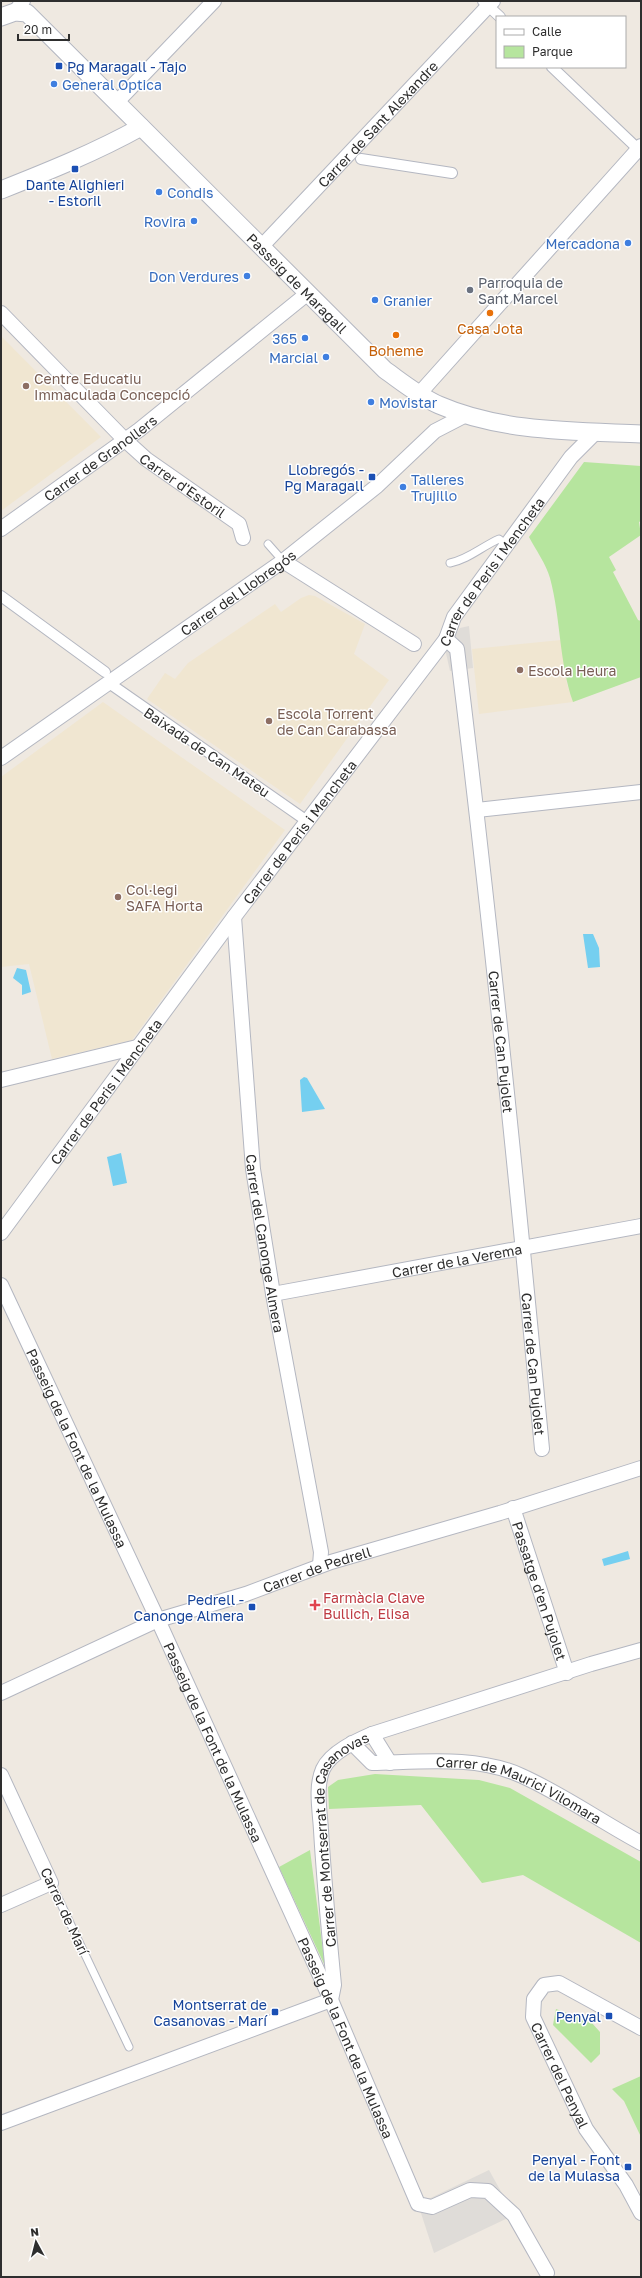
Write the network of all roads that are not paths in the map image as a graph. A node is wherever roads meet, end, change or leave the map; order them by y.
1 (214, 1) edge
2 (488, 3) edge
3 (13, 8) edge
4 (499, 16) edge
5 (553, 68) edge
6 (117, 102) junction
7 (141, 127) junction
8 (640, 149) edge
9 (361, 159) dead end
10 (452, 173) dead end
11 (1, 190) edge
12 (262, 246) junction
13 (308, 293) junction
14 (1, 313) edge
15 (419, 394) junction
16 (466, 415) junction
17 (596, 432) junction
18 (641, 434) edge
19 (125, 440) junction
20 (1, 529) edge
21 (243, 538) dead end
22 (268, 544) dead end
23 (507, 545) junction
24 (283, 561) junction
25 (450, 563) dead end
26 (1, 596) edge
27 (446, 639) junction
28 (414, 644) dead end
29 (107, 677) junction
30 (1, 758) edge
31 (641, 792) edge
32 (477, 810) junction
33 (307, 821) junction
34 (234, 917) junction
35 (137, 1047) junction
36 (1, 1080) edge
37 (641, 1226) edge
38 (1, 1232) edge
39 (524, 1247) junction
40 (1, 1285) edge
41 (273, 1294) junction
42 (542, 1449) dead end
43 (641, 1468) edge
44 (513, 1508) junction
45 (320, 1566) junction
46 (158, 1620) junction
47 (641, 1650) edge
48 (567, 1673) junction
49 (1, 1693) edge
50 (372, 1734) junction
51 (352, 1743) junction
52 (390, 1763) junction
53 (1, 1775) edge
54 (640, 1842) edge
55 (51, 1883) junction
56 (1, 1905) edge
57 (330, 2000) junction
58 (641, 2028) edge
59 (129, 2047) dead end
60 (1, 2123) edge
61 (641, 2212) edge
62 (547, 2274) dead end

1 - 6 street
2 - 4 street
2 - 12 street, Carrer de Sant Alexandre
3 - 6 street, Passeig de Maragall
5 - 8 street
6 - 7 street, Passeig de Maragall
7 - 11 street
7 - 12 street, Passeig de Maragall
8 - 15 street
9 - 10 street
12 - 13 street, Passeig de Maragall
13 - 15 street, Passeig de Maragall
13 - 19 street, Carrer de Granollers
14 - 19 street, Carrer d'Estoril
15 - 16 street, Passeig de Maragall
16 - 17 street, Passeig de Maragall
16 - 24 street, Carrer del Llobregós
17 - 18 street, Passeig de Maragall
17 - 23 street, Carrer de Peris i Mencheta
19 - 20 street, Carrer de Granollers
19 - 21 street, Carrer d'Estoril
22 - 24 lane
23 - 25 lane
23 - 27 street, Carrer de Peris i Mencheta
24 - 28 street
24 - 29 street, Carrer del Llobregós
26 - 29 street, Baixada de Can Mateu
27 - 32 street, Carrer de Can Pujolet
27 - 33 street, Carrer de Peris i Mencheta
29 - 30 street, Carrer del Llobregós
29 - 33 street, Baixada de Can Mateu
31 - 32 street
32 - 39 street, Carrer de Can Pujolet
33 - 34 street, Carrer de Peris i Mencheta
34 - 35 street, Carrer de Peris i Mencheta
34 - 41 street, Carrer del Canonge Almera
35 - 36 street
35 - 38 street, Carrer de Peris i Mencheta
37 - 39 street, Carrer de la Verema
39 - 41 street, Carrer de la Verema
39 - 42 street, Carrer de Can Pujolet
40 - 46 street, Passeig de la Font de la Mulassa
41 - 45 street, Carrer del Canonge Almera
43 - 44 street, Carrer de Pedrell
44 - 45 street, Carrer de Pedrell
44 - 48 street, Passatge d'en Pujolet
45 - 46 street, Carrer de Pedrell
46 - 49 street, Carrer de Pedrell
46 - 57 street, Passeig de la Font de la Mulassa
47 - 48 street, Carrer de Montserrat de Casanovas
48 - 50 street, Carrer de Montserrat de Casanovas
50 - 51 street, Carrer de Montserrat de Casanovas
50 - 52 street
51 - 52 street, Carrer de Maurici Vilomara
51 - 57 street, Carrer de Montserrat de Casanovas
52 - 54 street, Carrer de Maurici Vilomara
53 - 55 street, Carrer de Marí
55 - 56 street
55 - 59 lane, Carrer de Marí
57 - 60 street
57 - 62 street, Passeig de la Font de la Mulassa
58 - 61 street, Carrer del Penyal

